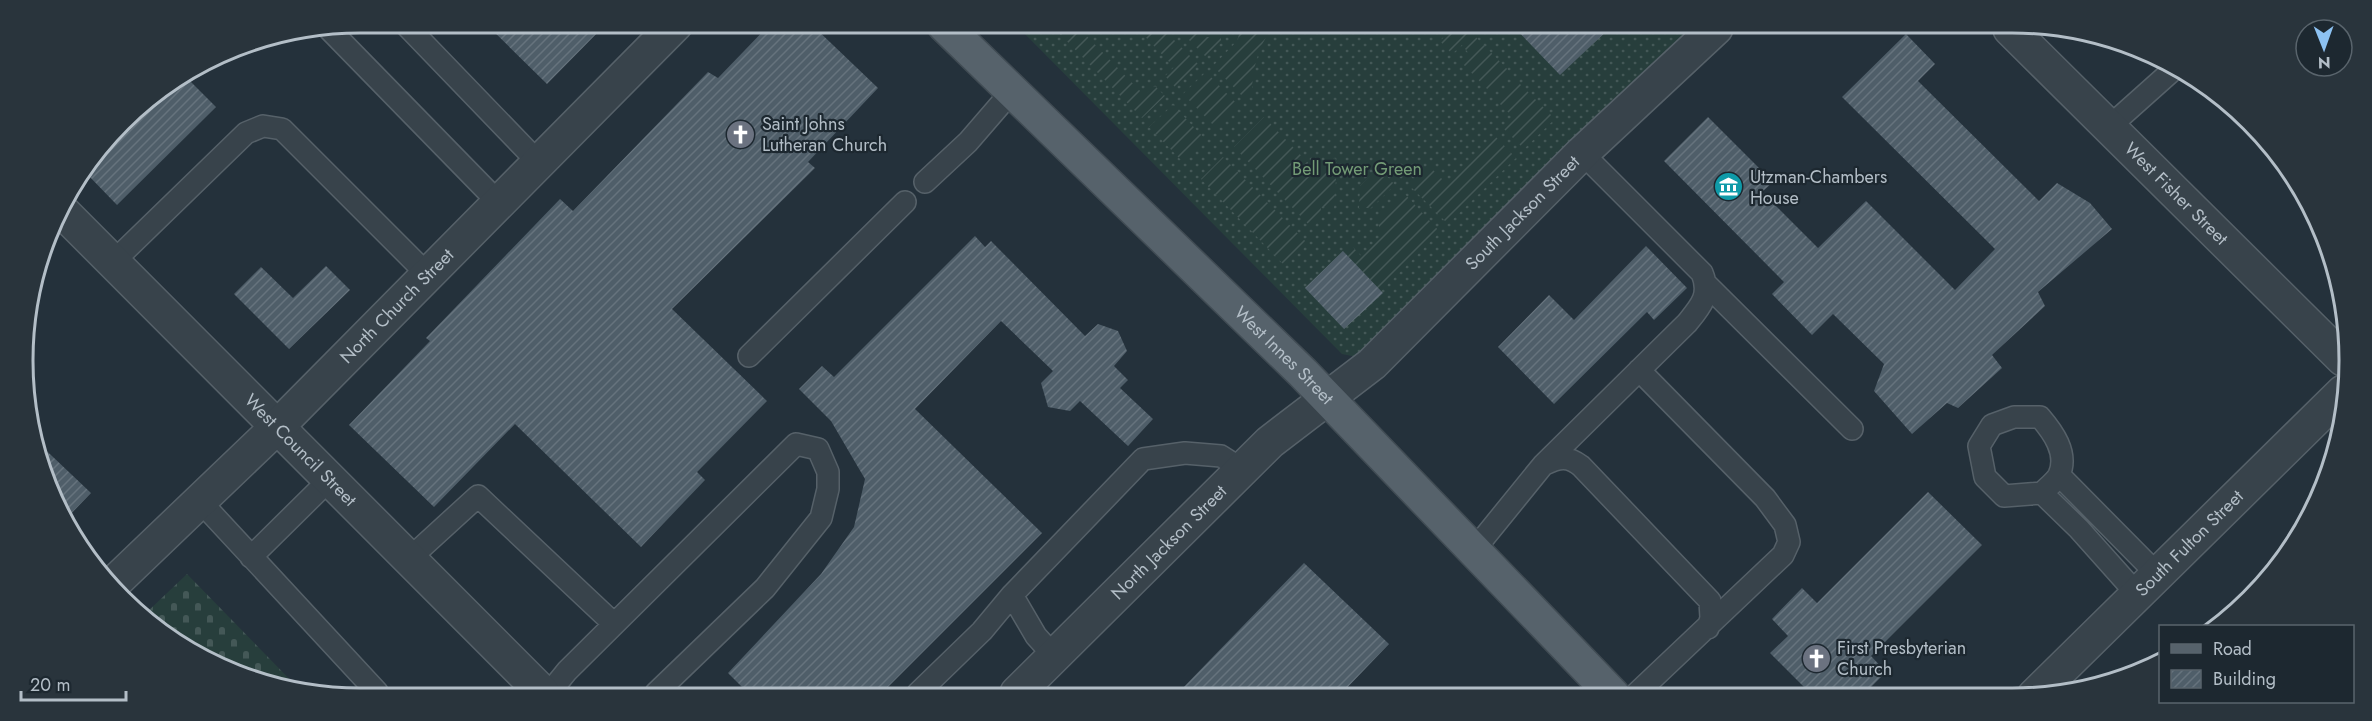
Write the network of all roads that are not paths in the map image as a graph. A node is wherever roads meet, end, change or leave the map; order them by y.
1 (414, 33) edge
2 (667, 33) edge
3 (952, 33) edge
4 (1711, 33) edge
5 (2014, 33) edge
6 (334, 34) edge
7 (2169, 74) edge
8 (1012, 91) junction
9 (2109, 127) junction
10 (1582, 153) junction
11 (539, 163) junction
12 (925, 183) dead end
13 (905, 202) dead end
14 (499, 203) junction
15 (67, 216) edge
16 (113, 262) junction
17 (428, 275) junction
18 (1706, 284) junction
19 (2339, 355) edge
20 (749, 356) dead end
21 (1639, 370) junction
22 (2336, 398) edge
23 (1328, 400) junction
24 (277, 427) junction
25 (1852, 429) dead end
26 (1543, 465) junction
27 (1243, 470) junction
28 (2059, 475) junction
29 (330, 479) junction
30 (2042, 493) junction
31 (200, 501) junction
32 (1474, 550) junction
33 (251, 557) junction
34 (409, 559) junction
35 (117, 580) edge
36 (2147, 584) junction
37 (1012, 595) junction
38 (614, 624) junction
39 (1708, 628) junction
40 (1055, 657) junction
41 (2044, 686) edge
42 (373, 688) edge
43 (538, 688) edge
44 (553, 688) edge
45 (661, 688) edge
46 (923, 688) edge
47 (1023, 688) edge
48 (1606, 688) edge
49 (1643, 688) edge

1 - 11 lane
2 - 11 street, North Church Street
3 - 8 main road, West Innes Street
4 - 10 street, South Jackson Street
5 - 9 street, West Fisher Street
6 - 14 lane
7 - 9 lane
8 - 12 lane
8 - 23 main road, West Innes Street
9 - 19 street, West Fisher Street
10 - 18 lane
10 - 23 street, South Jackson Street
11 - 14 street, North Church Street
13 - 20 lane
14 - 17 street, North Church Street
15 - 16 street, West Council Street
16 - 17 lane
16 - 24 street, West Council Street
17 - 24 street, North Church Street
18 - 21 lane
18 - 25 lane
21 - 26 lane
21 - 39 lane
22 - 36 street, South Fulton Street
23 - 27 street, North Jackson Street
23 - 32 main road, West Innes Street
24 - 29 street, West Council Street
24 - 31 street, North Church Street
26 - 32 lane
26 - 39 lane
27 - 37 lane
27 - 40 street, North Jackson Street
28 - 30 lane
28 - 30 lane
28 - 36 lane
29 - 33 lane
29 - 34 street, West Council Street
30 - 36 lane
31 - 33 lane
31 - 35 street, North Church Street
32 - 48 main road, West Innes Street
33 - 42 lane
34 - 38 lane
34 - 43 street, West Council Street
36 - 41 street, South Fulton Street
37 - 40 lane
37 - 46 lane
38 - 44 lane
38 - 45 lane
39 - 49 lane
40 - 47 street, North Jackson Street

